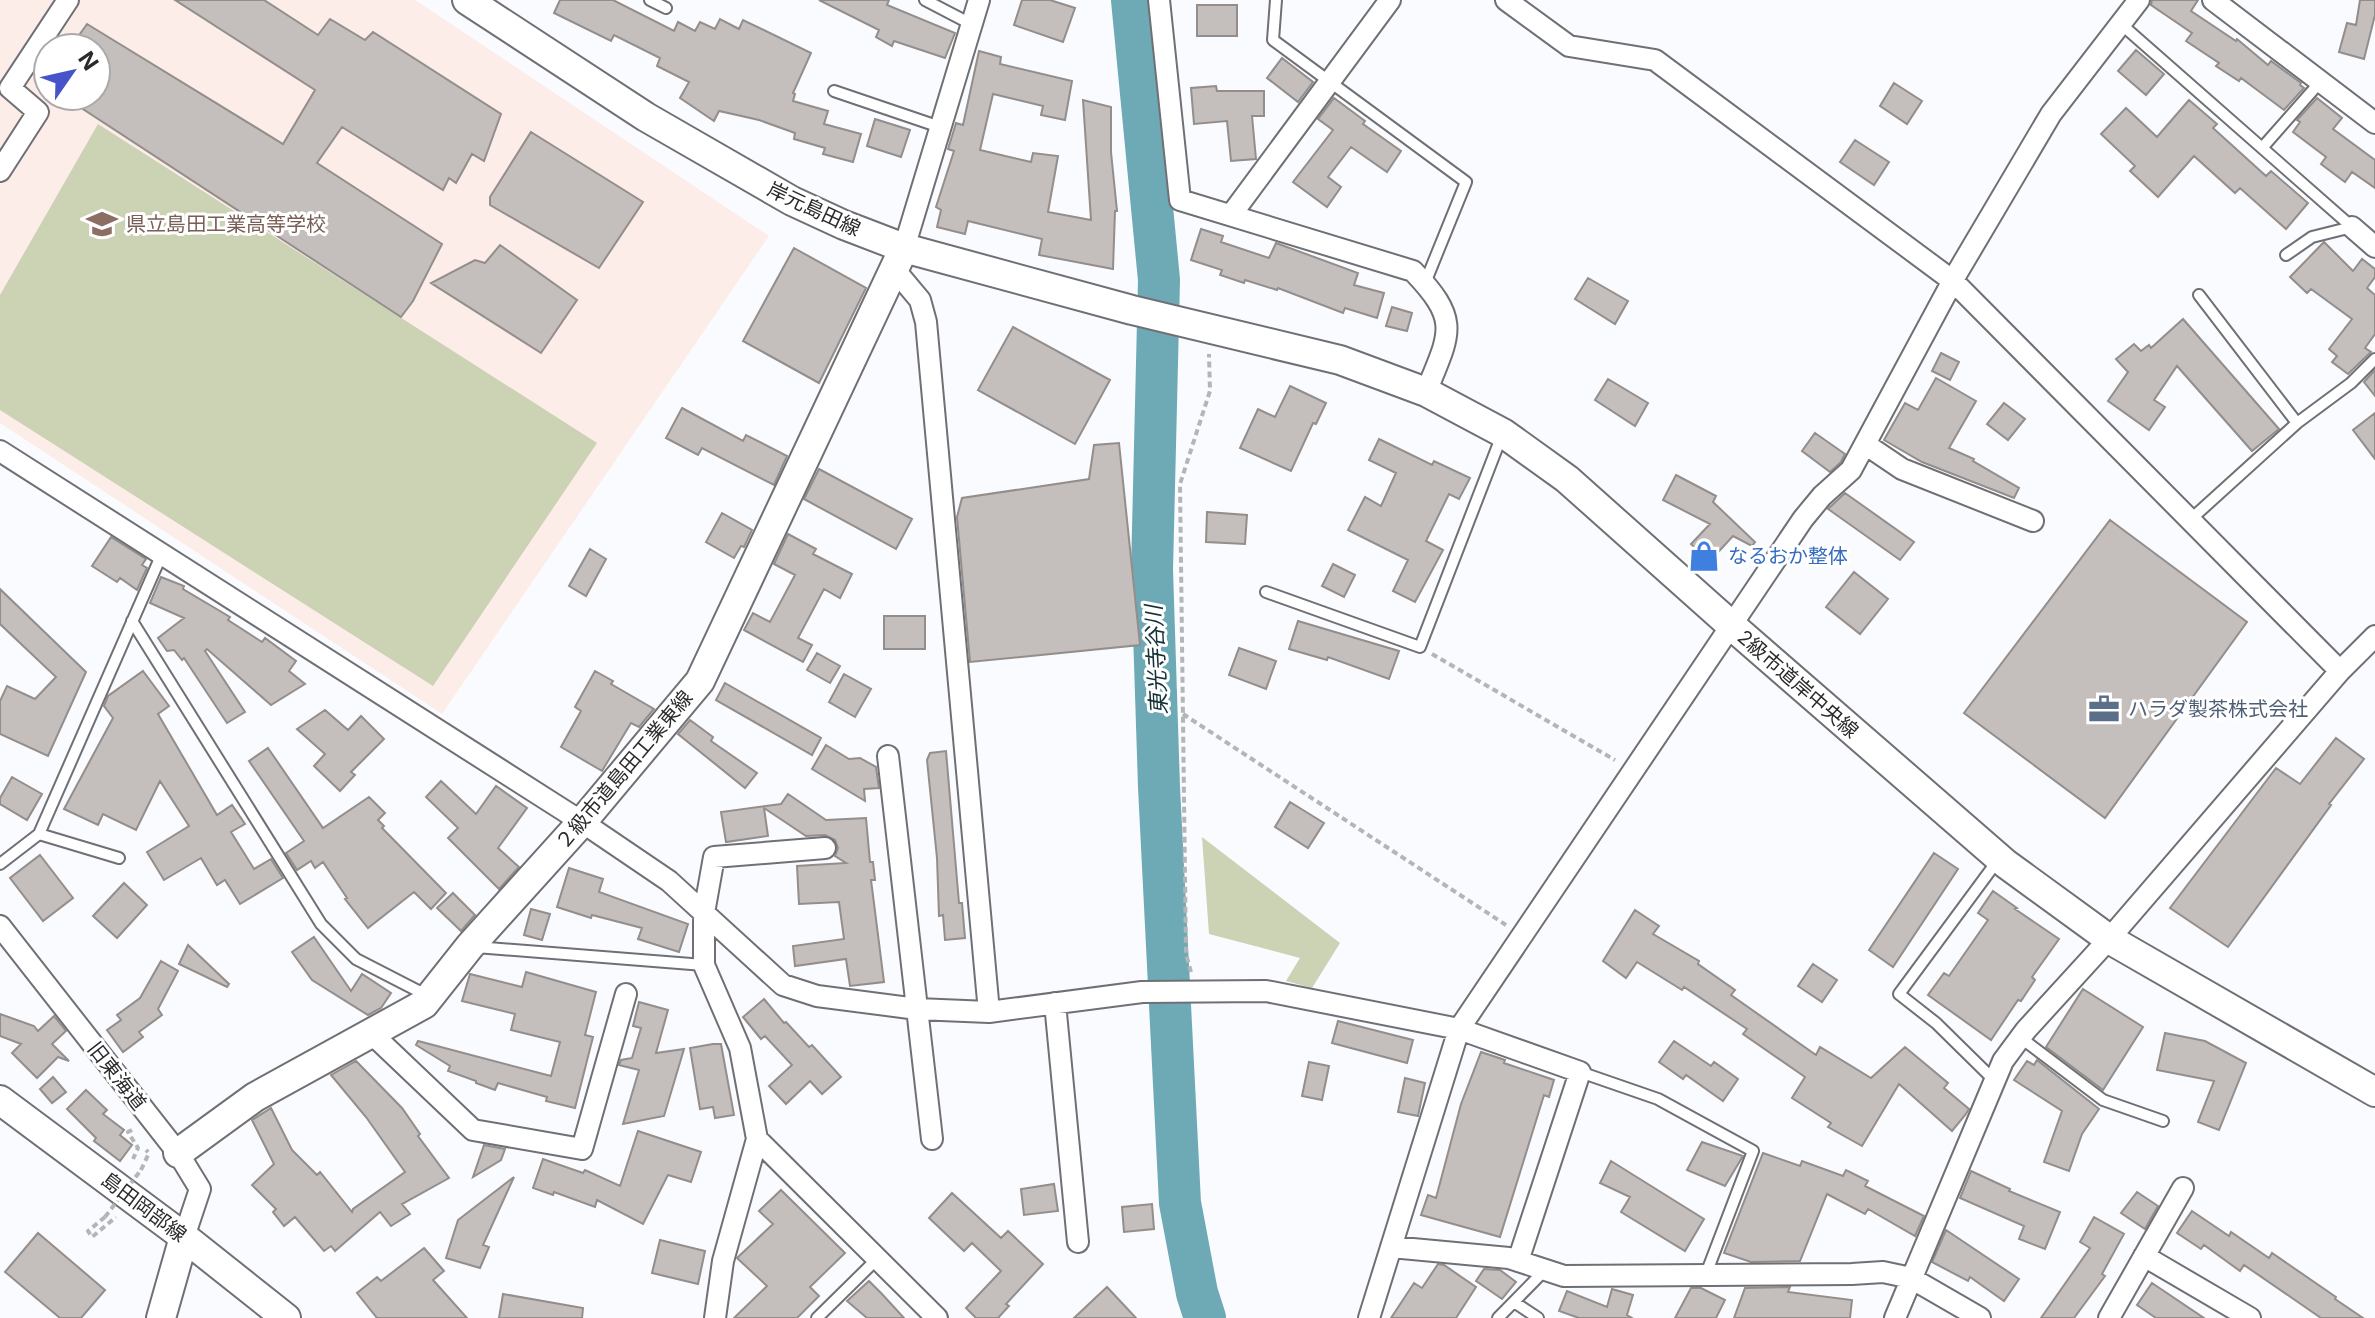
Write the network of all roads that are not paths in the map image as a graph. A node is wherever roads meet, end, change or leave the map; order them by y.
1 (68, 0) edge
2 (650, 0) edge
3 (925, 0) edge
4 (979, 0) edge
5 (1159, 0) edge
6 (1276, 0) edge
7 (1390, 0) edge
8 (1506, 0) edge
9 (2139, 0) edge
10 (2213, 0) edge
11 (471, 1) edge
12 (666, 8) dead end
13 (971, 24) junction
14 (2121, 24) junction
15 (2321, 81) junction
16 (1329, 82) junction
17 (834, 91) dead end
18 (2375, 123) edge
19 (940, 127) junction
20 (2262, 148) junction
21 (0, 171) edge
22 (1231, 215) junction
23 (2352, 227) junction
24 (2375, 247) edge
25 (2286, 255) dead end
26 (899, 258) junction
27 (1953, 281) junction
28 (1425, 283) junction
29 (2199, 295) dead end
30 (1205, 327) joint
31 (2375, 359) edge
32 (1426, 392) junction
33 (2297, 423) junction
34 (1503, 433) junction
35 (1865, 444) junction
36 (0, 451) edge
37 (2190, 520) junction
38 (2033, 521) dead end
39 (161, 556) junction
40 (1266, 592) dead end
41 (132, 621) junction
42 (1732, 626) junction
43 (2375, 636) edge
44 (2340, 671) junction
45 (888, 756) dead end
46 (582, 822) junction
47 (39, 834) junction
48 (825, 848) dead end
49 (119, 858) dead end
50 (1999, 858) junction
51 (0, 864) edge
52 (704, 913) junction
53 (0, 926) edge
54 (2109, 939) junction
55 (470, 946) junction
56 (704, 965) junction
57 (626, 994) dead end
58 (430, 997) junction
59 (1055, 1003) junction
60 (917, 1009) junction
61 (989, 1012) junction
62 (1459, 1029) junction
63 (371, 1033) junction
64 (2021, 1038) junction
65 (1580, 1072) junction
66 (1995, 1081) junction
67 (2375, 1092) edge
68 (0, 1100) edge
69 (2163, 1121) dead end
70 (757, 1139) junction
71 (932, 1139) dead end
72 (178, 1153) junction
73 (2183, 1188) dead end
74 (184, 1237) junction
75 (1078, 1242) dead end
76 (1391, 1247) junction
77 (2144, 1256) junction
78 (878, 1258) junction
79 (1518, 1261) junction
80 (1545, 1270) junction
81 (1706, 1275) junction
82 (1911, 1278) junction
83 (1514, 1302) junction
84 (161, 1318) edge
85 (286, 1318) edge
86 (715, 1318) edge
87 (817, 1318) edge
88 (937, 1318) edge
89 (1369, 1318) edge
90 (1498, 1318) edge
91 (1538, 1318) edge
92 (1895, 1318) edge
93 (1980, 1318) edge
94 (2109, 1318) edge
95 (2250, 1318) edge

1 - 21 street
2 - 12 lane
3 - 13 lane
4 - 13 street
5 - 22 street
6 - 16 lane
7 - 16 street
8 - 27 street
9 - 14 street
10 - 15 street
11 - 26 street, 岸元島田線
13 - 19 street
14 - 20 lane
14 - 27 street
15 - 18 street
15 - 20 lane
16 - 22 street
16 - 28 lane
17 - 19 lane
19 - 26 street
20 - 23 lane
22 - 28 street
23 - 24 street
23 - 25 lane
26 - 30 street, 岸元島田線
26 - 46 street, ２級市道島田工業東線
26 - 61 street
27 - 35 street
27 - 37 street
28 - 32 street
29 - 33 lane
30 - 32 street, 2級市道岸中央線
31 - 33 lane
32 - 34 street, 2級市道岸中央線
33 - 37 lane
34 - 40 lane
34 - 42 street, 2級市道岸中央線
35 - 38 street
35 - 42 street
36 - 39 street
37 - 44 street
39 - 41 lane
39 - 46 street
41 - 47 lane
41 - 58 lane
42 - 50 street, 2級市道岸中央線
42 - 62 street
43 - 44 street
44 - 54 street
45 - 60 street
46 - 52 street
46 - 55 street, ２級市道島田工業東線
47 - 49 lane
47 - 51 lane
48 - 52 street
50 - 54 street, 2級市道岸中央線
50 - 66 lane
52 - 56 street
52 - 60 street
53 - 72 street, 旧東海道
54 - 64 street
54 - 67 street, 2級市道岸中央線
55 - 56 lane
55 - 58 street, ２級市道島田工業東線
56 - 70 street
57 - 63 street
58 - 63 street, ２級市道島田工業東線
59 - 61 street
59 - 62 street
59 - 75 street
60 - 61 street
60 - 71 street
62 - 65 street
62 - 76 street
63 - 72 street, ２級市道島田工業東線
64 - 66 street
64 - 69 lane
65 - 79 street
65 - 81 lane
66 - 82 street
68 - 74 street, 島田岡部線
70 - 78 street
70 - 86 street
72 - 74 street, 旧東海道
73 - 77 street
74 - 84 street
74 - 85 street, 島田岡部線
76 - 79 street
76 - 89 street
77 - 94 street
77 - 95 street
78 - 87 lane
78 - 88 street
79 - 80 street
80 - 81 street
80 - 83 lane
81 - 82 street
82 - 92 street
82 - 93 street
83 - 90 lane
83 - 91 lane

